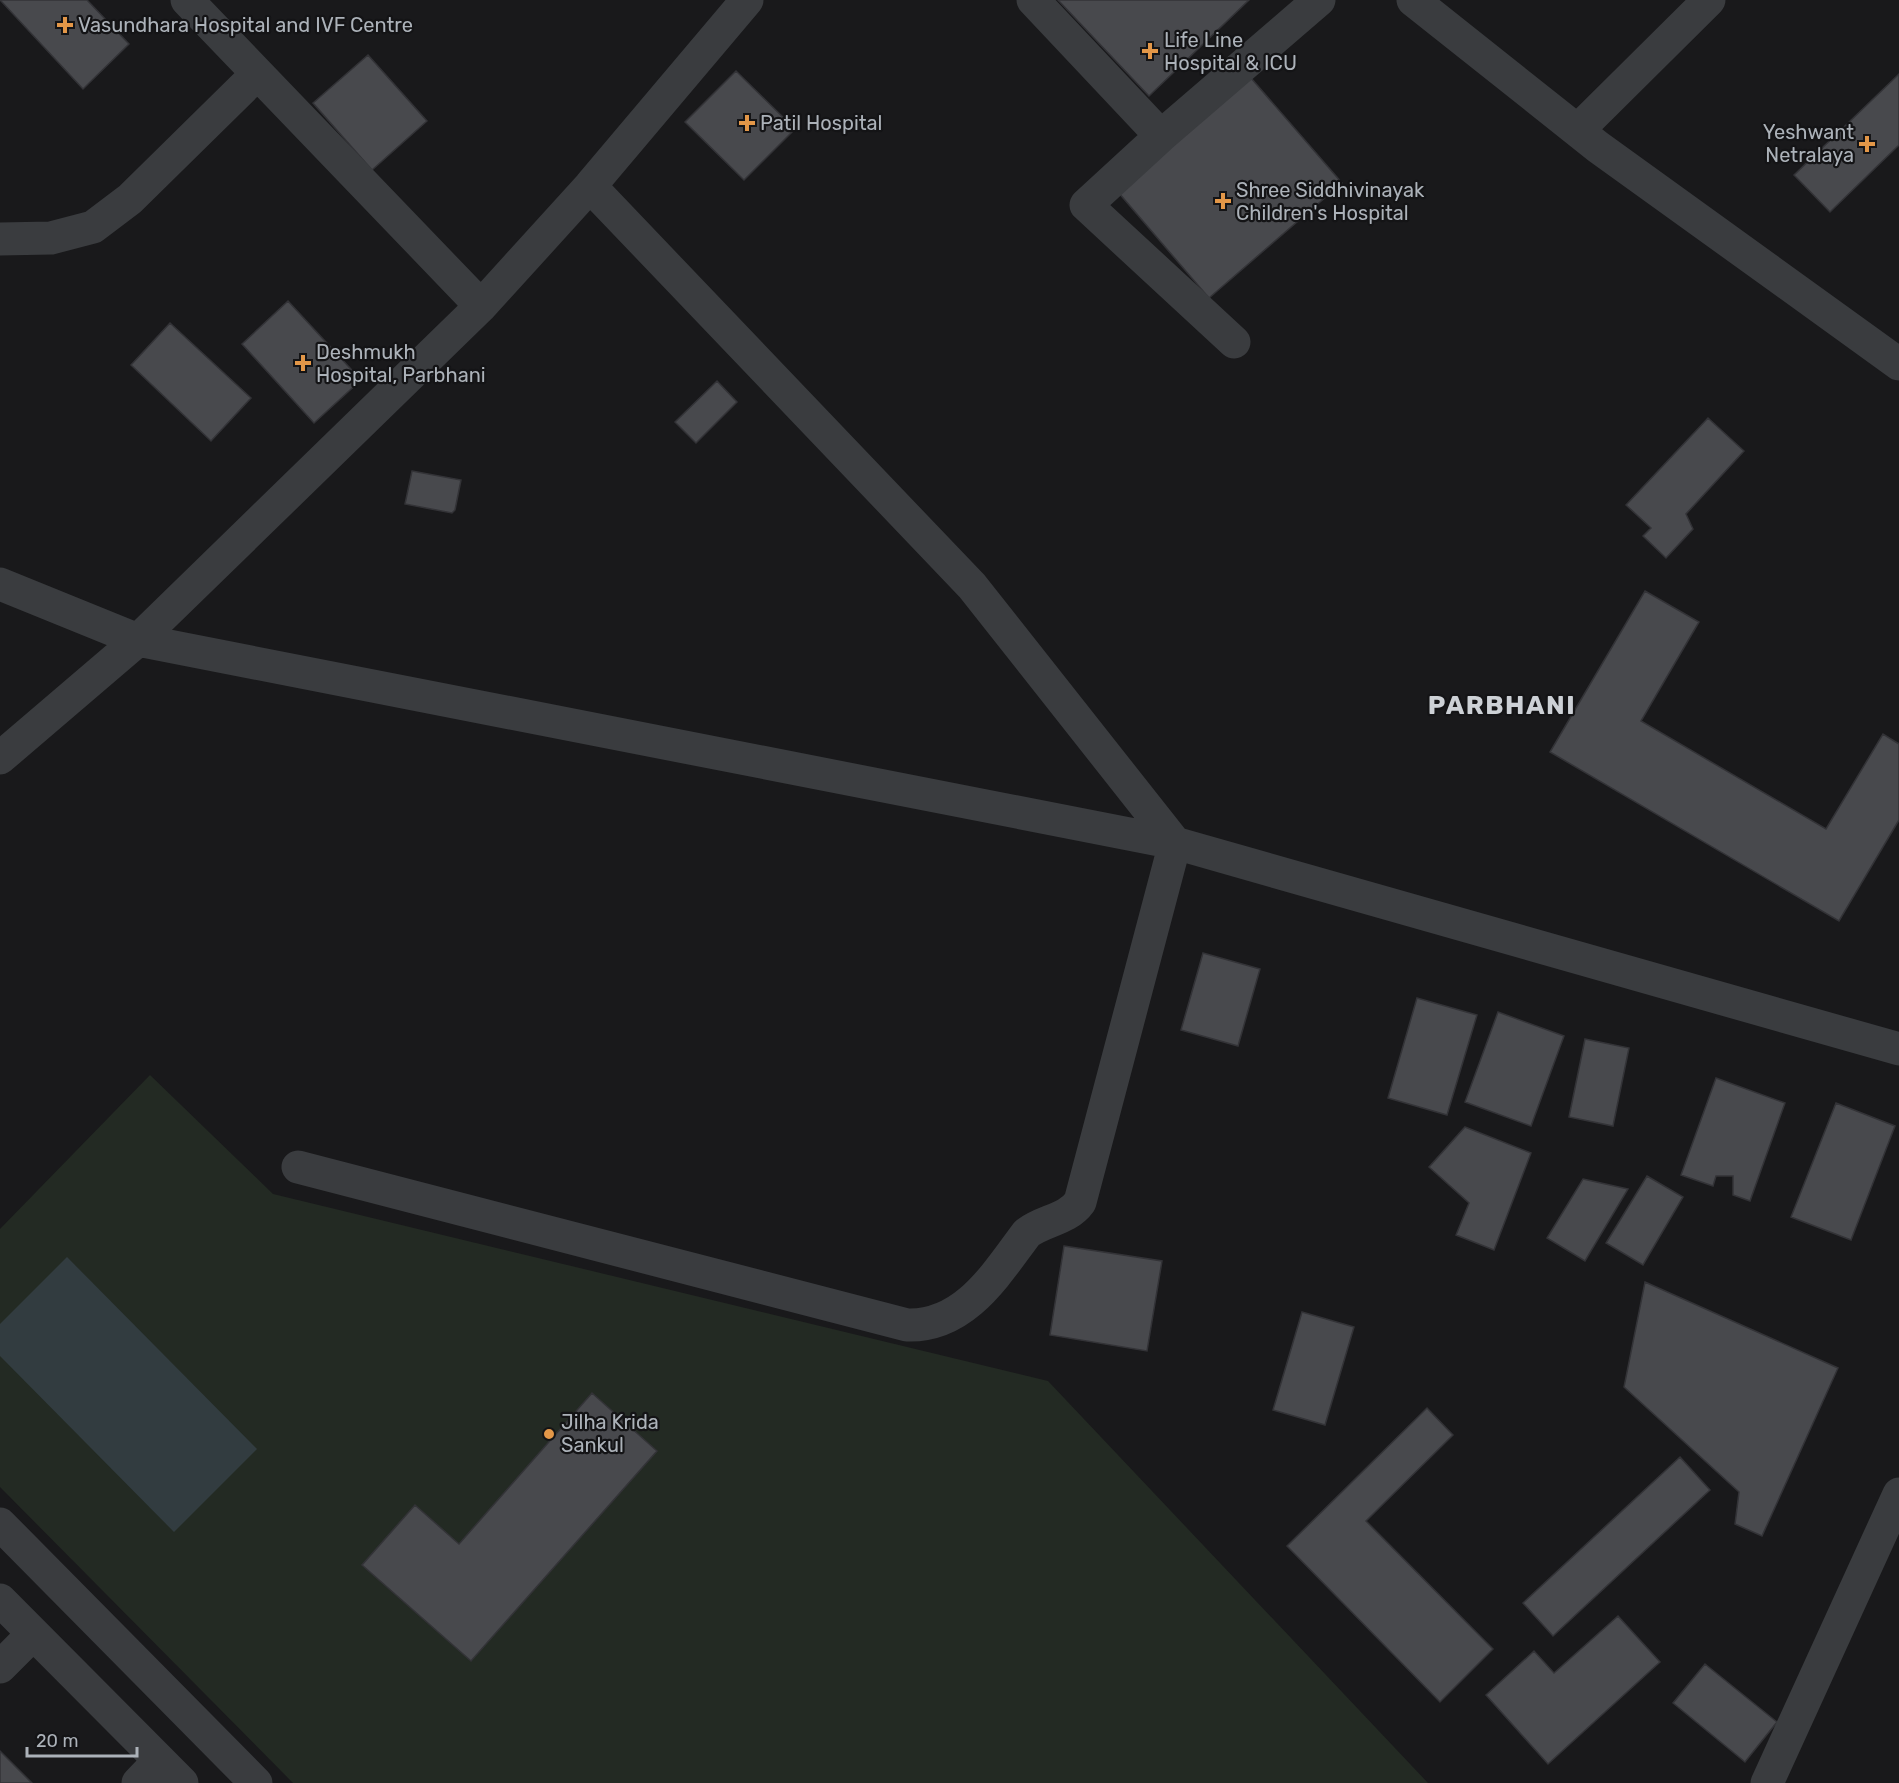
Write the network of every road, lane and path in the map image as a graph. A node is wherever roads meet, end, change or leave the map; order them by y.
1 (187, 0) edge
2 (747, 0) edge
3 (1033, 0) edge
4 (1319, 0) edge
5 (1413, 0) edge
6 (1709, 0) edge
7 (257, 74) junction
8 (1578, 130) junction
9 (1161, 136) junction
10 (590, 186) junction
11 (0, 239) edge
12 (481, 306) junction
13 (1234, 342) dead end
14 (1899, 364) edge
15 (0, 584) edge
16 (138, 640) junction
17 (0, 758) edge
18 (1175, 843) junction
19 (1899, 1049) edge
20 (298, 1167) dead end
21 (1899, 1494) edge
22 (0, 1524) edge
23 (0, 1600) edge
24 (33, 1634) junction
25 (0, 1666) edge
26 (170, 1697) junction
27 (133, 1734) junction
28 (160, 1776) edge
29 (256, 1783) edge
30 (1767, 1783) edge

1 - 7 street
2 - 10 street
3 - 9 street
4 - 9 street
5 - 8 street
6 - 8 street
7 - 11 street
7 - 12 street
8 - 14 street
9 - 13 street
10 - 12 street
10 - 18 street
12 - 16 street
15 - 16 street
16 - 17 street
16 - 18 street
18 - 19 street
18 - 20 street
21 - 30 street
22 - 26 street
23 - 24 street
24 - 25 street
24 - 27 street
26 - 27 street
26 - 29 street
27 - 28 street

